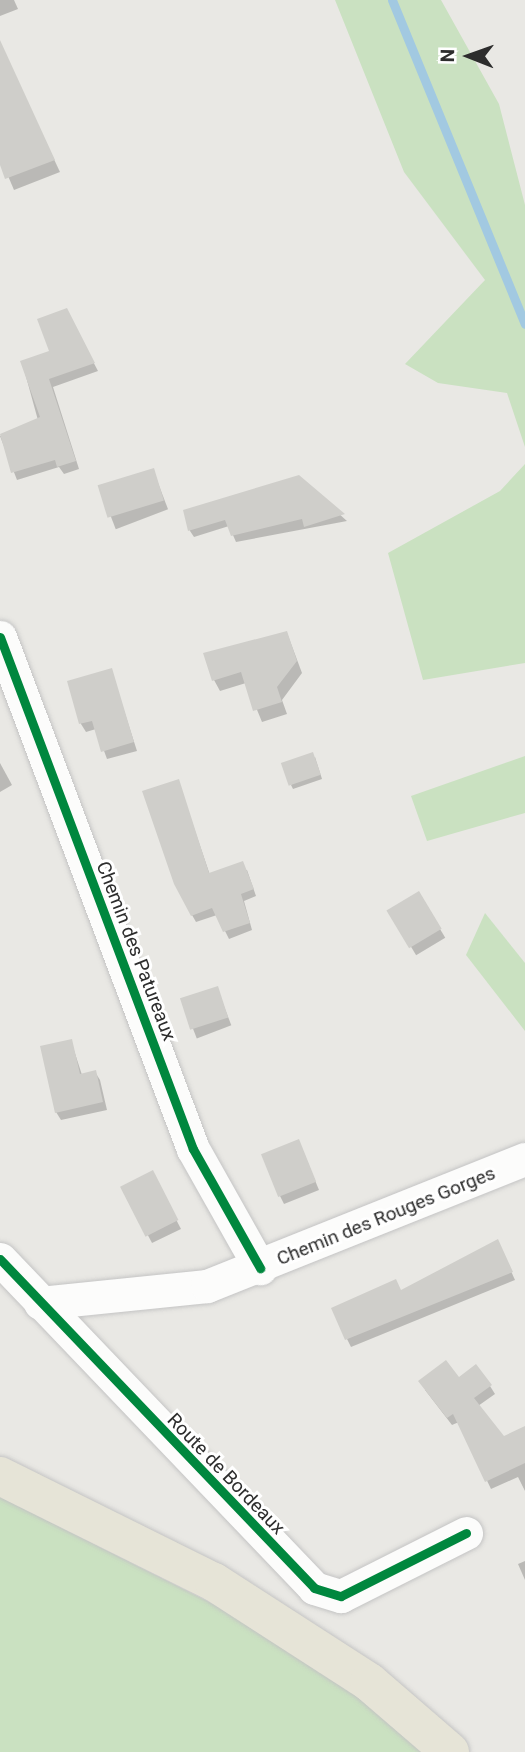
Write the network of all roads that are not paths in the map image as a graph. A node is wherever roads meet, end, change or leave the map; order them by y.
1 (0, 637) edge
2 (525, 1159) edge
3 (0, 1259) edge
4 (260, 1268) junction
5 (40, 1303) junction
6 (0, 1476) edge
7 (466, 1533) dead end
8 (450, 1752) edge

1 - 4 street, Chemin des Patureaux
2 - 4 street, Chemin des Rouges Gorges
3 - 5 street, Route de Bordeaux
4 - 5 street, Chemin des Rouges Gorges
5 - 7 street, Route de Bordeaux
6 - 8 main road

